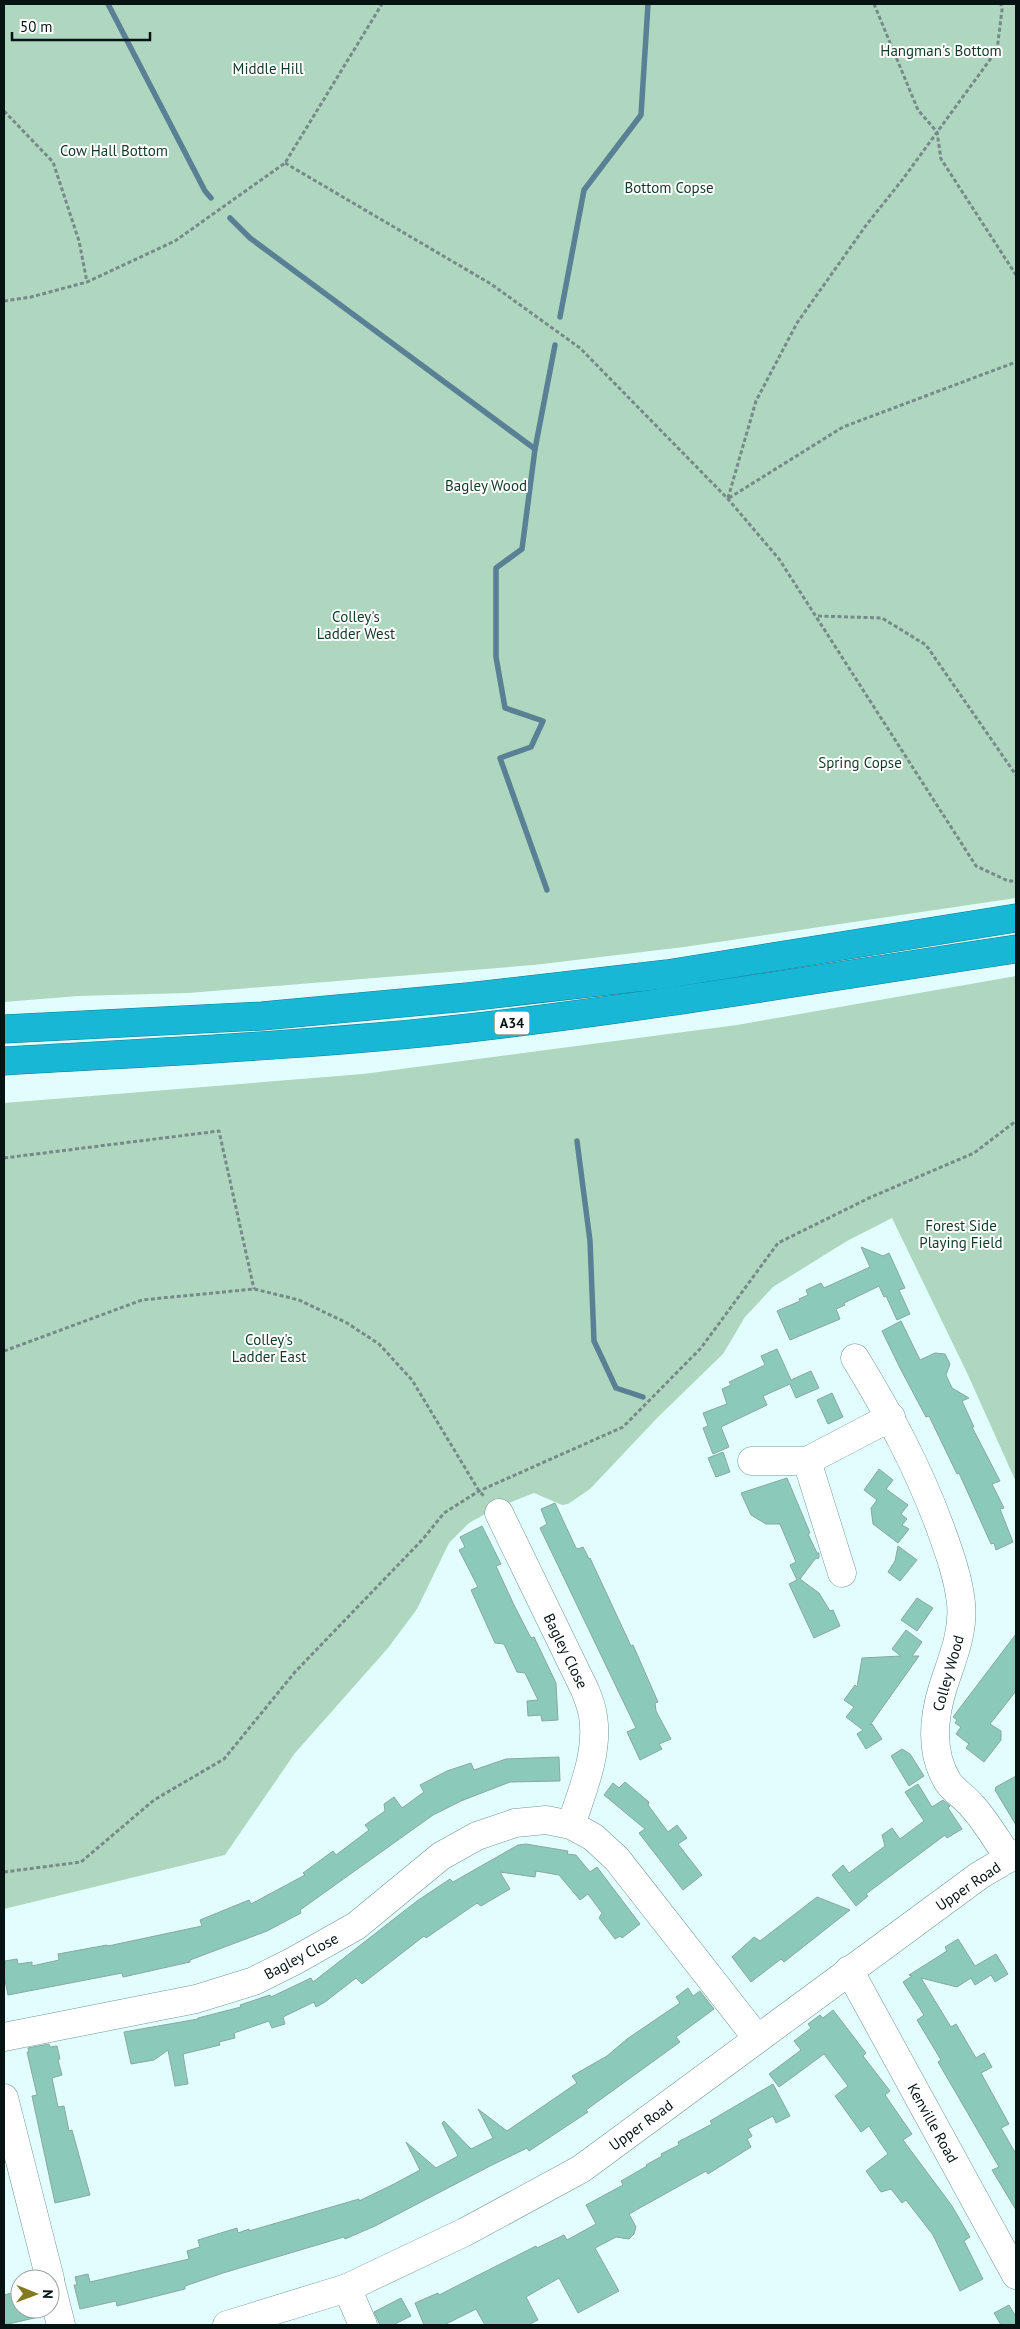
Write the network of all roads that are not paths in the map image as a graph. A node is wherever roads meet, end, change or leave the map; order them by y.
1 (1016, 918) edge
2 (1016, 949) edge
3 (4, 1029) edge
4 (4, 1061) edge
5 (855, 1358) dead end
6 (891, 1417) junction
7 (752, 1461) dead end
8 (808, 1461) junction
9 (499, 1513) road end
10 (842, 1572) dead end
11 (571, 1824) junction
12 (1013, 1856) edge
13 (850, 1970) junction
14 (4, 2037) edge
15 (757, 2038) junction
16 (4, 2098) edge
17 (47, 2269) edge
18 (1016, 2276) edge
19 (347, 2288) junction
20 (227, 2325) edge
21 (363, 2325) edge

1 - 3 highway, A34
2 - 4 highway, A34
5 - 6 street, Colley Wood
6 - 8 street
6 - 12 street, Colley Wood
7 - 8 street
8 - 10 street
9 - 11 street, Bagley Close
11 - 14 street, Bagley Close
11 - 15 street, Bagley Close
12 - 13 street, Upper Road
13 - 15 street, Upper Road
13 - 18 street, Kenville Road
15 - 19 street, Upper Road
16 - 17 street
19 - 20 street, Upper Road
19 - 21 street

